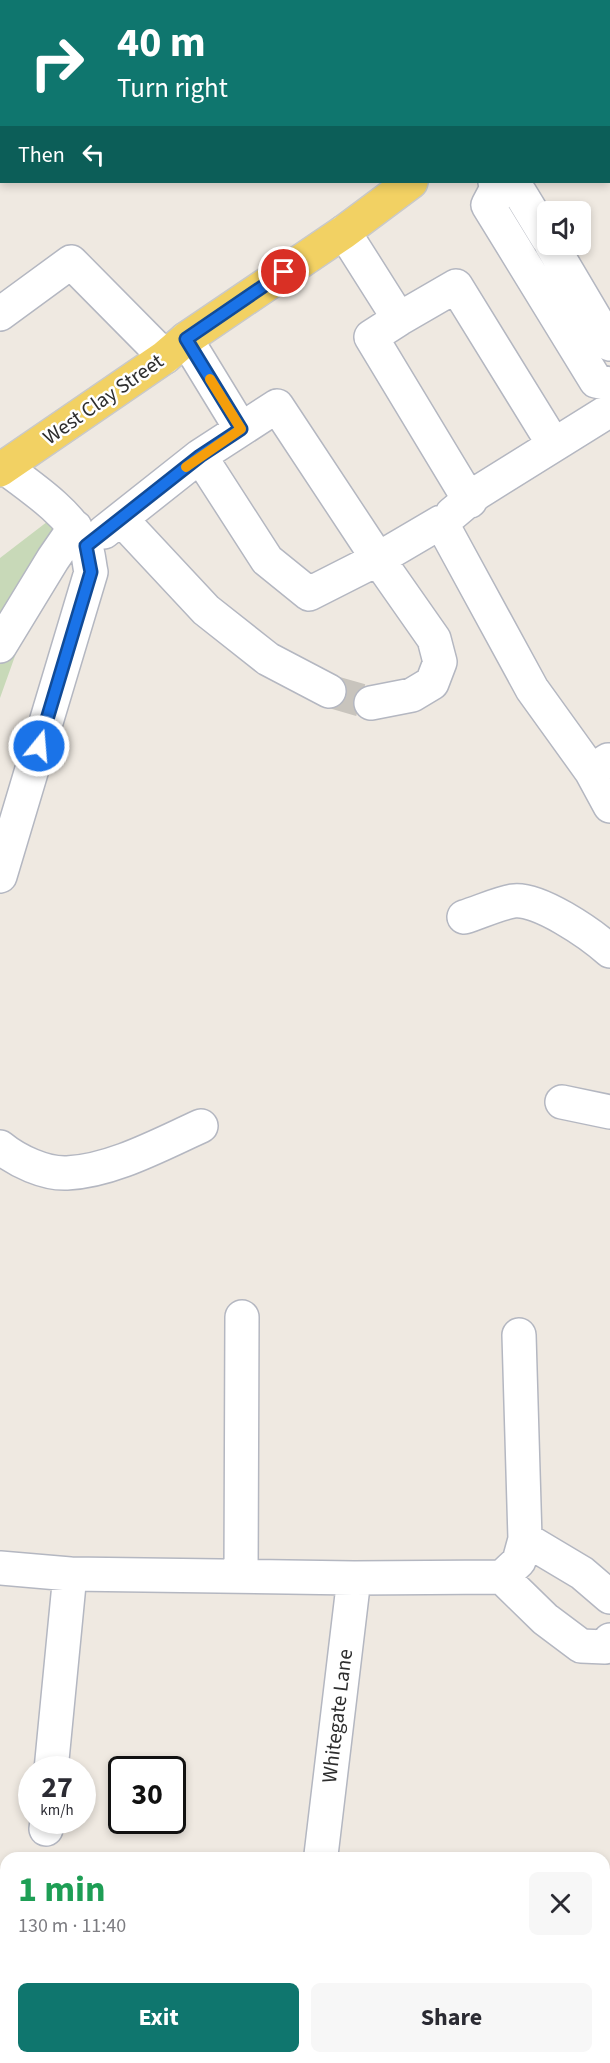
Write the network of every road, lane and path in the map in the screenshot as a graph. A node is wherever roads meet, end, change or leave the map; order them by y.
1 (410, 183) edge
2 (496, 184) edge
3 (537, 221) edge
4 (344, 232) junction
5 (557, 255) edge
6 (0, 314) edge
7 (399, 319) junction
8 (610, 344) edge
9 (176, 348) junction
10 (610, 384) edge
11 (610, 410) edge
12 (241, 429) junction
13 (554, 445) junction
14 (200, 456) junction
15 (2, 468) edge
16 (470, 501) junction
17 (121, 519) junction
18 (441, 522) junction
19 (80, 537) junction
20 (378, 559) junction
21 (0, 646) edge
22 (329, 691) tunnel mouth
23 (371, 703) tunnel mouth
24 (600, 765) edge
25 (610, 806) edge
26 (0, 876) edge
27 (464, 917) dead end
28 (610, 951) edge
29 (562, 1102) dead end
30 (610, 1112) edge
31 (201, 1126) dead end
32 (0, 1147) edge
33 (242, 1317) dead end
34 (519, 1335) dead end
35 (525, 1539) junction
36 (0, 1568) edge
37 (70, 1574) junction
38 (241, 1576) junction
39 (354, 1578) junction
40 (502, 1578) junction
41 (610, 1597) edge
42 (610, 1640) edge
43 (52, 1756) edge
44 (321, 1852) edge

1 - 4 main road, West Clay Street
2 - 3 street
2 - 10 street
4 - 7 street
4 - 9 main road, West Clay Street
5 - 8 street
6 - 9 street
7 - 13 street
7 - 16 street
9 - 12 street
9 - 15 main road, West Clay Street
11 - 13 street
12 - 14 street
12 - 20 street
13 - 16 street
14 - 17 street
14 - 20 street
15 - 19 street
16 - 18 street
17 - 19 street
17 - 22 street
18 - 20 street
18 - 24 street
19 - 21 street
19 - 26 street
20 - 23 street
24 - 25 street
27 - 28 street
29 - 30 street
31 - 32 street
33 - 38 street
34 - 35 street
35 - 40 street
35 - 41 street
36 - 37 street
37 - 38 street
37 - 43 street
38 - 39 street
39 - 40 street
39 - 44 street, Whitegate Lane
40 - 42 street

